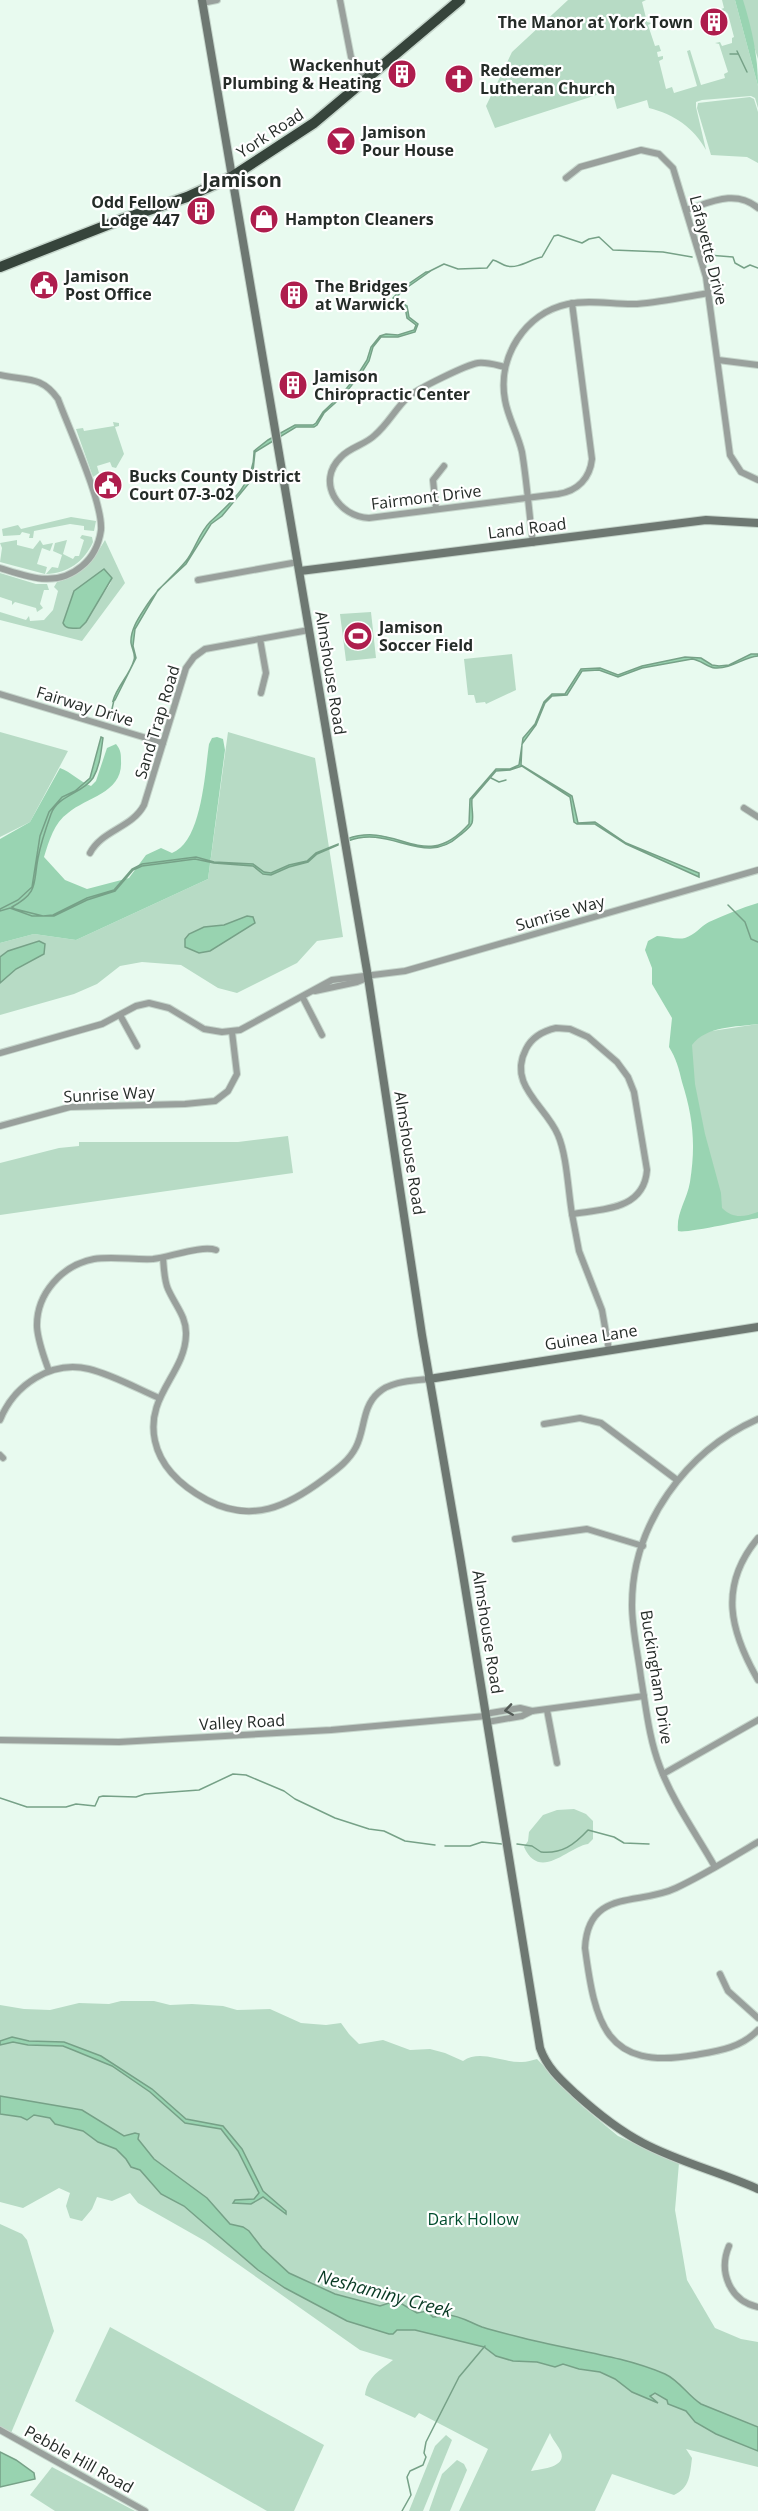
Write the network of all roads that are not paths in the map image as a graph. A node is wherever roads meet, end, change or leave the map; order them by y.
1 (217, 0) edge
2 (340, 0) edge
3 (460, 0) edge
4 (202, 2) edge
5 (367, 79) junction
6 (232, 176) junction
7 (566, 178) dead end
8 (758, 208) edge
9 (686, 210) junction
10 (0, 267) edge
11 (709, 293) junction
12 (572, 303) junction
13 (718, 360) junction
14 (758, 365) edge
15 (505, 367) junction
16 (0, 375) edge
17 (444, 466) dead end
18 (758, 480) edge
19 (528, 498) junction
20 (436, 509) junction
21 (758, 523) edge
22 (533, 543) junction
23 (299, 566) junction
24 (0, 568) edge
25 (198, 580) dead end
26 (309, 630) junction
27 (260, 639) junction
28 (261, 693) dead end
29 (0, 694) edge
30 (163, 743) junction
31 (744, 808) dead end
32 (758, 817) edge
33 (90, 853) dead end
34 (758, 870) edge
35 (368, 977) junction
36 (303, 998) junction
37 (120, 1015) junction
38 (232, 1032) junction
39 (322, 1035) dead end
40 (137, 1046) dead end
41 (0, 1053) edge
42 (0, 1126) edge
43 (572, 1214) junction
44 (216, 1250) dead end
45 (163, 1258) junction
46 (758, 1327) edge
47 (609, 1350) junction
48 (49, 1371) junction
49 (429, 1379) junction
50 (159, 1398) junction
51 (758, 1419) edge
52 (0, 1420) edge
53 (544, 1424) dead end
54 (677, 1480) junction
55 (758, 1538) edge
56 (515, 1539) dead end
57 (643, 1546) junction
58 (758, 1680) edge
59 (644, 1696) junction
60 (547, 1710) junction
61 (486, 1718) junction
62 (758, 1720) edge
63 (0, 1740) edge
64 (557, 1762) dead end
65 (663, 1774) junction
66 (758, 1842) edge
67 (715, 1867) junction
68 (720, 1974) dead end
69 (758, 2018) edge
70 (758, 2030) edge
71 (758, 2189) edge
72 (729, 2246) dead end
73 (758, 2307) edge
74 (0, 2430) edge
75 (145, 2511) edge

1 - 4 street
2 - 5 street
3 - 5 highway, York Road
4 - 6 main road, Almshouse Road
5 - 6 highway, York Road
6 - 10 highway, York Road
6 - 23 main road, Almshouse Road
7 - 9 street, Lafayette Drive
8 - 9 street
9 - 11 street, Lafayette Drive
11 - 12 street
11 - 13 street, Lafayette Drive
12 - 15 street
12 - 19 street, Fairmont Drive
13 - 14 street
13 - 18 street, Lafayette Drive
15 - 19 street
15 - 20 street, Fairmont Drive
16 - 24 street
17 - 20 street
19 - 20 street, Fairmont Drive
19 - 22 street
21 - 22 main road, Land Road
22 - 23 main road, Land Road
23 - 25 street
23 - 26 main road, Almshouse Road
26 - 27 street, Sand Trap Road
26 - 35 main road, Almshouse Road
27 - 28 street
27 - 30 street, Sand Trap Road
29 - 30 street, Fairway Drive
30 - 33 street, Sand Trap Road
31 - 32 street
34 - 35 street, Sunrise Way
35 - 36 street, Sunrise Way
35 - 49 main road, Almshouse Road
36 - 38 street, Sunrise Way
36 - 39 street
37 - 38 street, Sunrise Way
37 - 40 street
37 - 41 street, Sunrise Way
38 - 42 street, Sunrise Way
43 - 43 street
43 - 47 street
44 - 45 street
45 - 48 street
45 - 50 street
46 - 47 main road, Guinea Lane
47 - 49 main road, Guinea Lane
48 - 50 street
48 - 52 street
49 - 50 street
49 - 61 main road, Almshouse Road
51 - 54 street, Buckingham Drive
53 - 54 street
54 - 57 street, Buckingham Drive
55 - 58 street
56 - 57 street
57 - 59 street, Buckingham Drive
59 - 60 street, Valley Road
59 - 65 street, Buckingham Drive
60 - 61 street, Valley Road
60 - 64 street
61 - 63 street, Valley Road
61 - 71 main road, Almshouse Road
62 - 65 street
65 - 67 street, Buckingham Drive
66 - 67 street
67 - 70 street
68 - 69 street
72 - 73 street
74 - 75 street, Pebble Hill Road

